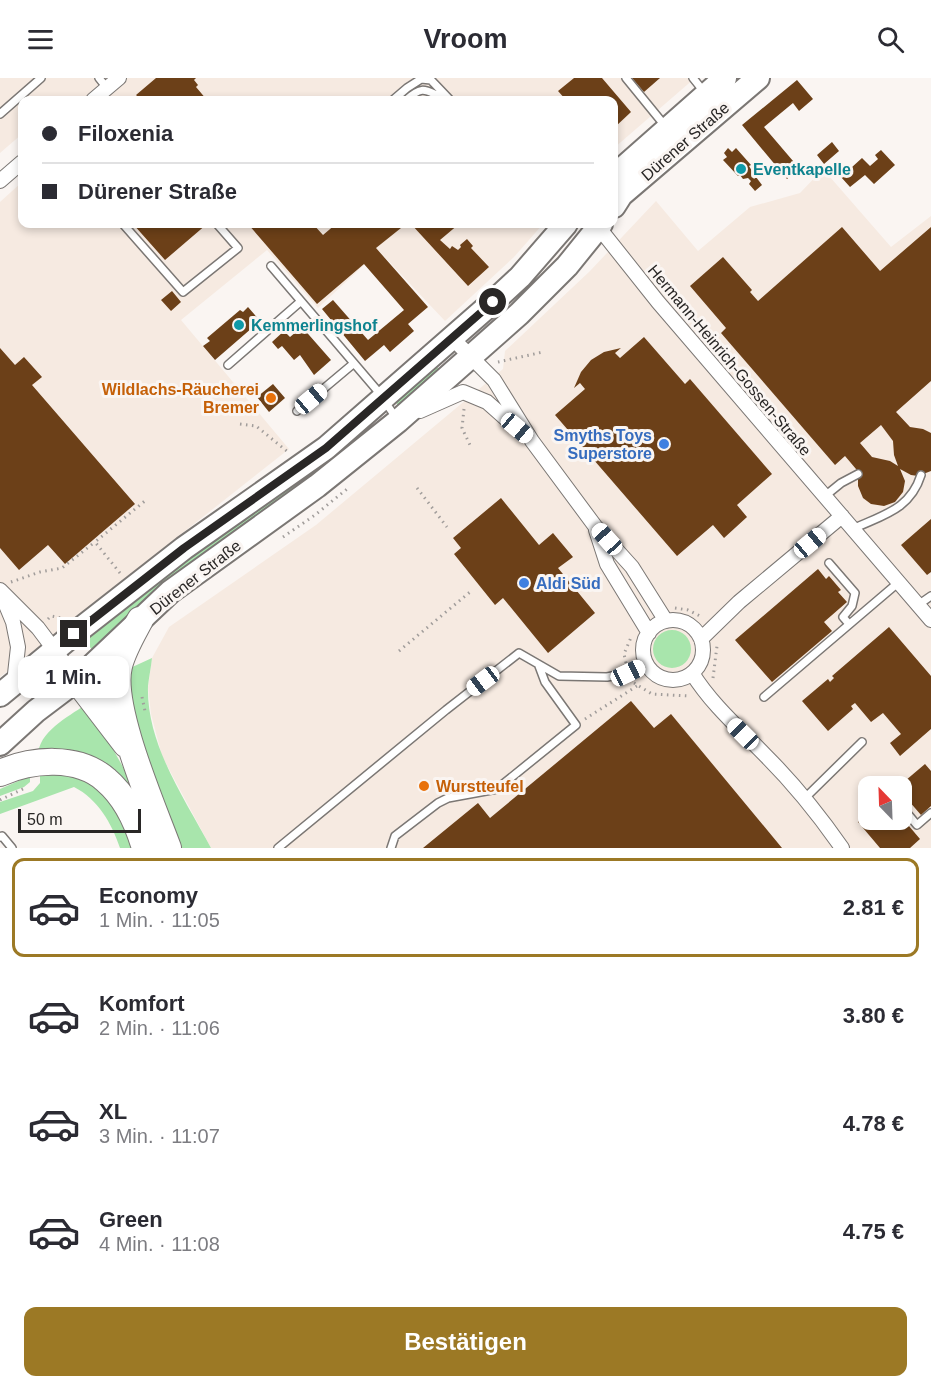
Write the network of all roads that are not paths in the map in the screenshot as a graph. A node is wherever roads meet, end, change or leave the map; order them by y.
1 (41, 78) edge
2 (119, 78) edge
3 (626, 78) edge
4 (725, 78) edge
5 (758, 78) edge
6 (700, 86) edge
7 (102, 92) edge
8 (20, 96) edge
9 (397, 96) edge
10 (411, 96) edge
11 (441, 96) edge
12 (445, 96) edge
13 (18, 98) edge
14 (0, 114) edge
15 (667, 129) junction
16 (18, 168) edge
17 (618, 172) edge
18 (0, 181) edge
19 (618, 200) edge
20 (127, 228) edge
21 (220, 228) edge
22 (596, 228) edge
23 (601, 228) edge
24 (560, 235) edge
25 (271, 266) dead end
26 (300, 302) junction
27 (452, 338) junction
28 (472, 357) junction
29 (352, 364) junction
30 (228, 365) dead end
31 (383, 400) junction
32 (297, 411) dead end
33 (398, 421) junction
34 (532, 441) junction
35 (858, 474) dead end
36 (921, 475) dead end
37 (825, 496) junction
38 (842, 516) junction
39 (595, 526) junction
40 (853, 529) junction
41 (829, 563) dead end
42 (898, 582) junction
43 (2, 589) edge
44 (931, 596) edge
45 (918, 605) junction
46 (140, 620) junction
47 (931, 620) edge
48 (666, 621) junction
49 (849, 624) junction
50 (649, 633) junction
51 (701, 639) junction
52 (55, 650) junction
53 (647, 664) junction
54 (539, 666) junction
55 (693, 673) junction
56 (77, 680) junction
57 (7, 689) edge
58 (764, 697) dead end
59 (862, 742) dead end
60 (0, 744) edge
61 (132, 751) junction
62 (0, 773) edge
63 (806, 798) junction
64 (931, 813) edge
65 (912, 819) edge
66 (0, 837) edge
67 (12, 848) edge
68 (145, 848) edge
69 (168, 848) edge
70 (278, 848) edge
71 (391, 848) edge
72 (842, 848) edge

1 - 8 lane
2 - 7 street
3 - 15 lane
4 - 6 main road, Dürener Straße
5 - 19 main road, Dürener Straße
6 - 15 main road, Dürener Straße
9 - 12 lane
10 - 11 lane
13 - 14 lane
15 - 17 main road, Dürener Straße
16 - 18 street
20 - 21 lane
22 - 28 main road, Dürener Straße
23 - 37 street, Hermann-Heinrich-Gossen-Straße
24 - 27 main road, Dürener Straße
25 - 26 lane
26 - 29 lane
26 - 30 lane
27 - 28 street
27 - 31 main road, Dürener Straße
28 - 33 main road, Dürener Straße
28 - 34 street
29 - 31 lane
29 - 32 lane
31 - 33 lane
31 - 52 main road, Dürener Straße
33 - 34 street
33 - 46 main road, Dürener Straße
34 - 39 street
35 - 37 lane
36 - 40 lane
37 - 38 street, Hermann-Heinrich-Gossen-Straße
38 - 40 street, Hermann-Heinrich-Gossen-Straße
38 - 51 street
39 - 48 street
39 - 50 street
40 - 42 street, Hermann-Heinrich-Gossen-Straße
41 - 49 lane
42 - 45 street, Hermann-Heinrich-Gossen-Straße
42 - 49 lane
43 - 52 street
43 - 57 street
44 - 45 lane
45 - 47 street, Hermann-Heinrich-Gossen-Straße
46 - 56 main road, Dürener Straße
46 - 61 highway
48 - 50 street
48 - 51 street
49 - 58 lane
50 - 53 street
51 - 55 street
52 - 56 street
52 - 57 main road, Dürener Straße
53 - 54 lane
53 - 55 street
54 - 70 lane
54 - 71 lane
55 - 63 street
56 - 60 main road, Dürener Straße
56 - 61 highway
59 - 63 lane
61 - 69 highway
62 - 68 highway
63 - 72 street
64 - 65 lane
66 - 67 lane

